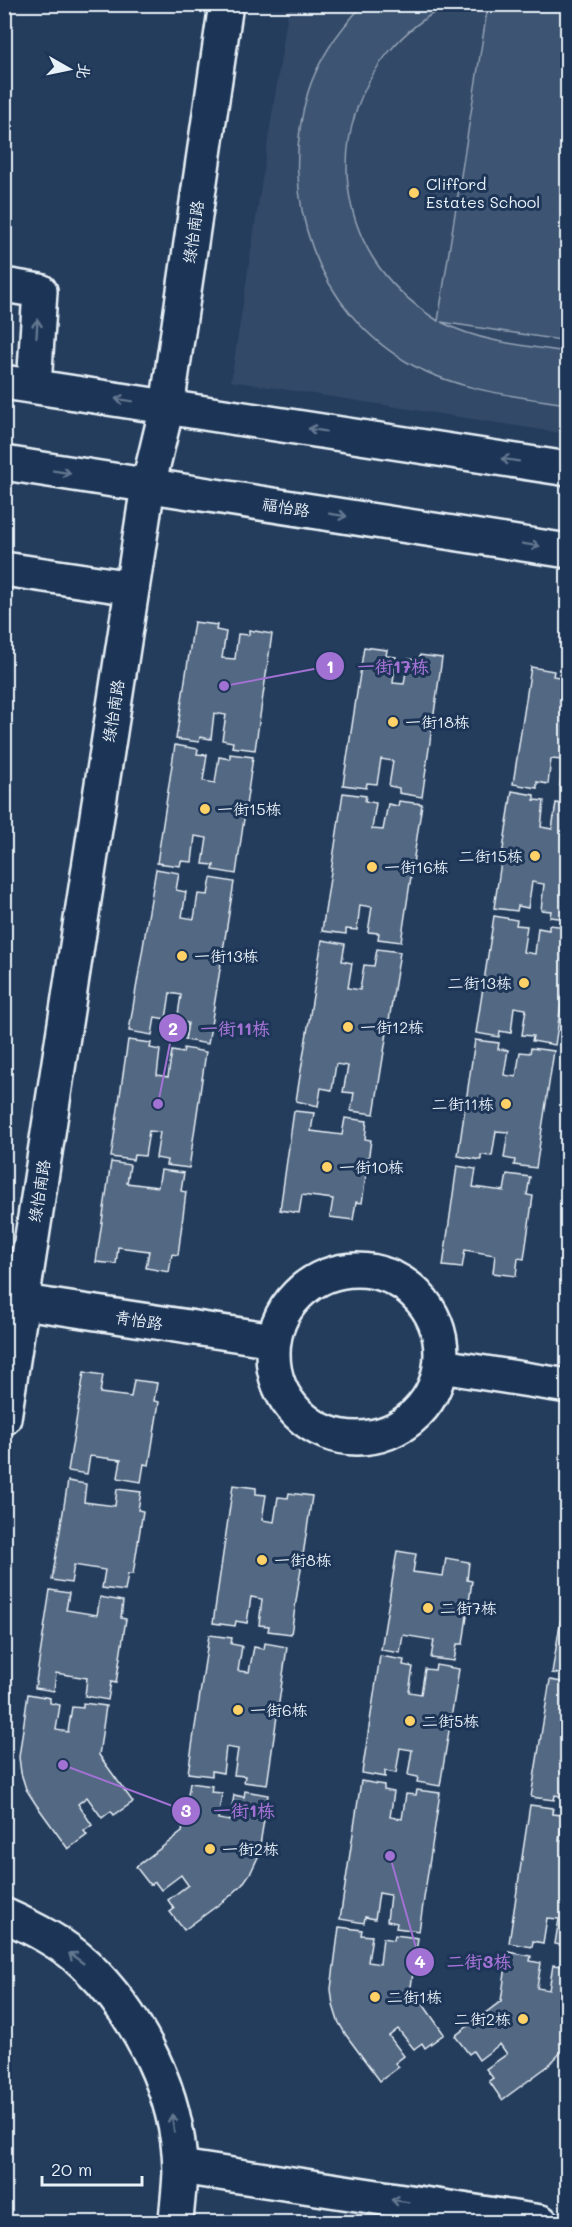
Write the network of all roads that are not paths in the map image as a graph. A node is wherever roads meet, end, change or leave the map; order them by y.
1 (226, 4) edge
2 (4, 285) edge
3 (19, 384) edge
4 (167, 407) junction
5 (4, 463) edge
6 (567, 469) edge
7 (148, 486) junction
8 (567, 551) edge
9 (4, 569) edge
10 (132, 588) junction
11 (14, 1300) edge
12 (274, 1341) junction
13 (441, 1366) junction
14 (567, 1386) edge
15 (4, 1418) edge
16 (4, 1916) edge
17 (180, 2167) junction
18 (176, 2223) edge
19 (541, 2223) edge

1 - 4 street, 绿怡南路
3 -> 2 street
4 -> 3 street
6 -> 4 street
4 - 7 street, 绿怡南路
5 -> 7 street, 福怡路
7 -> 8 street, 福怡路
7 - 10 street, 绿怡南路
9 - 10 street
10 - 11 street, 绿怡南路
11 - 12 street, 青怡路
11 - 15 street, 绿怡南路
12 - 13 street
12 - 13 street
13 - 14 street
17 -> 16 street
17 - 18 street
19 -> 17 street

